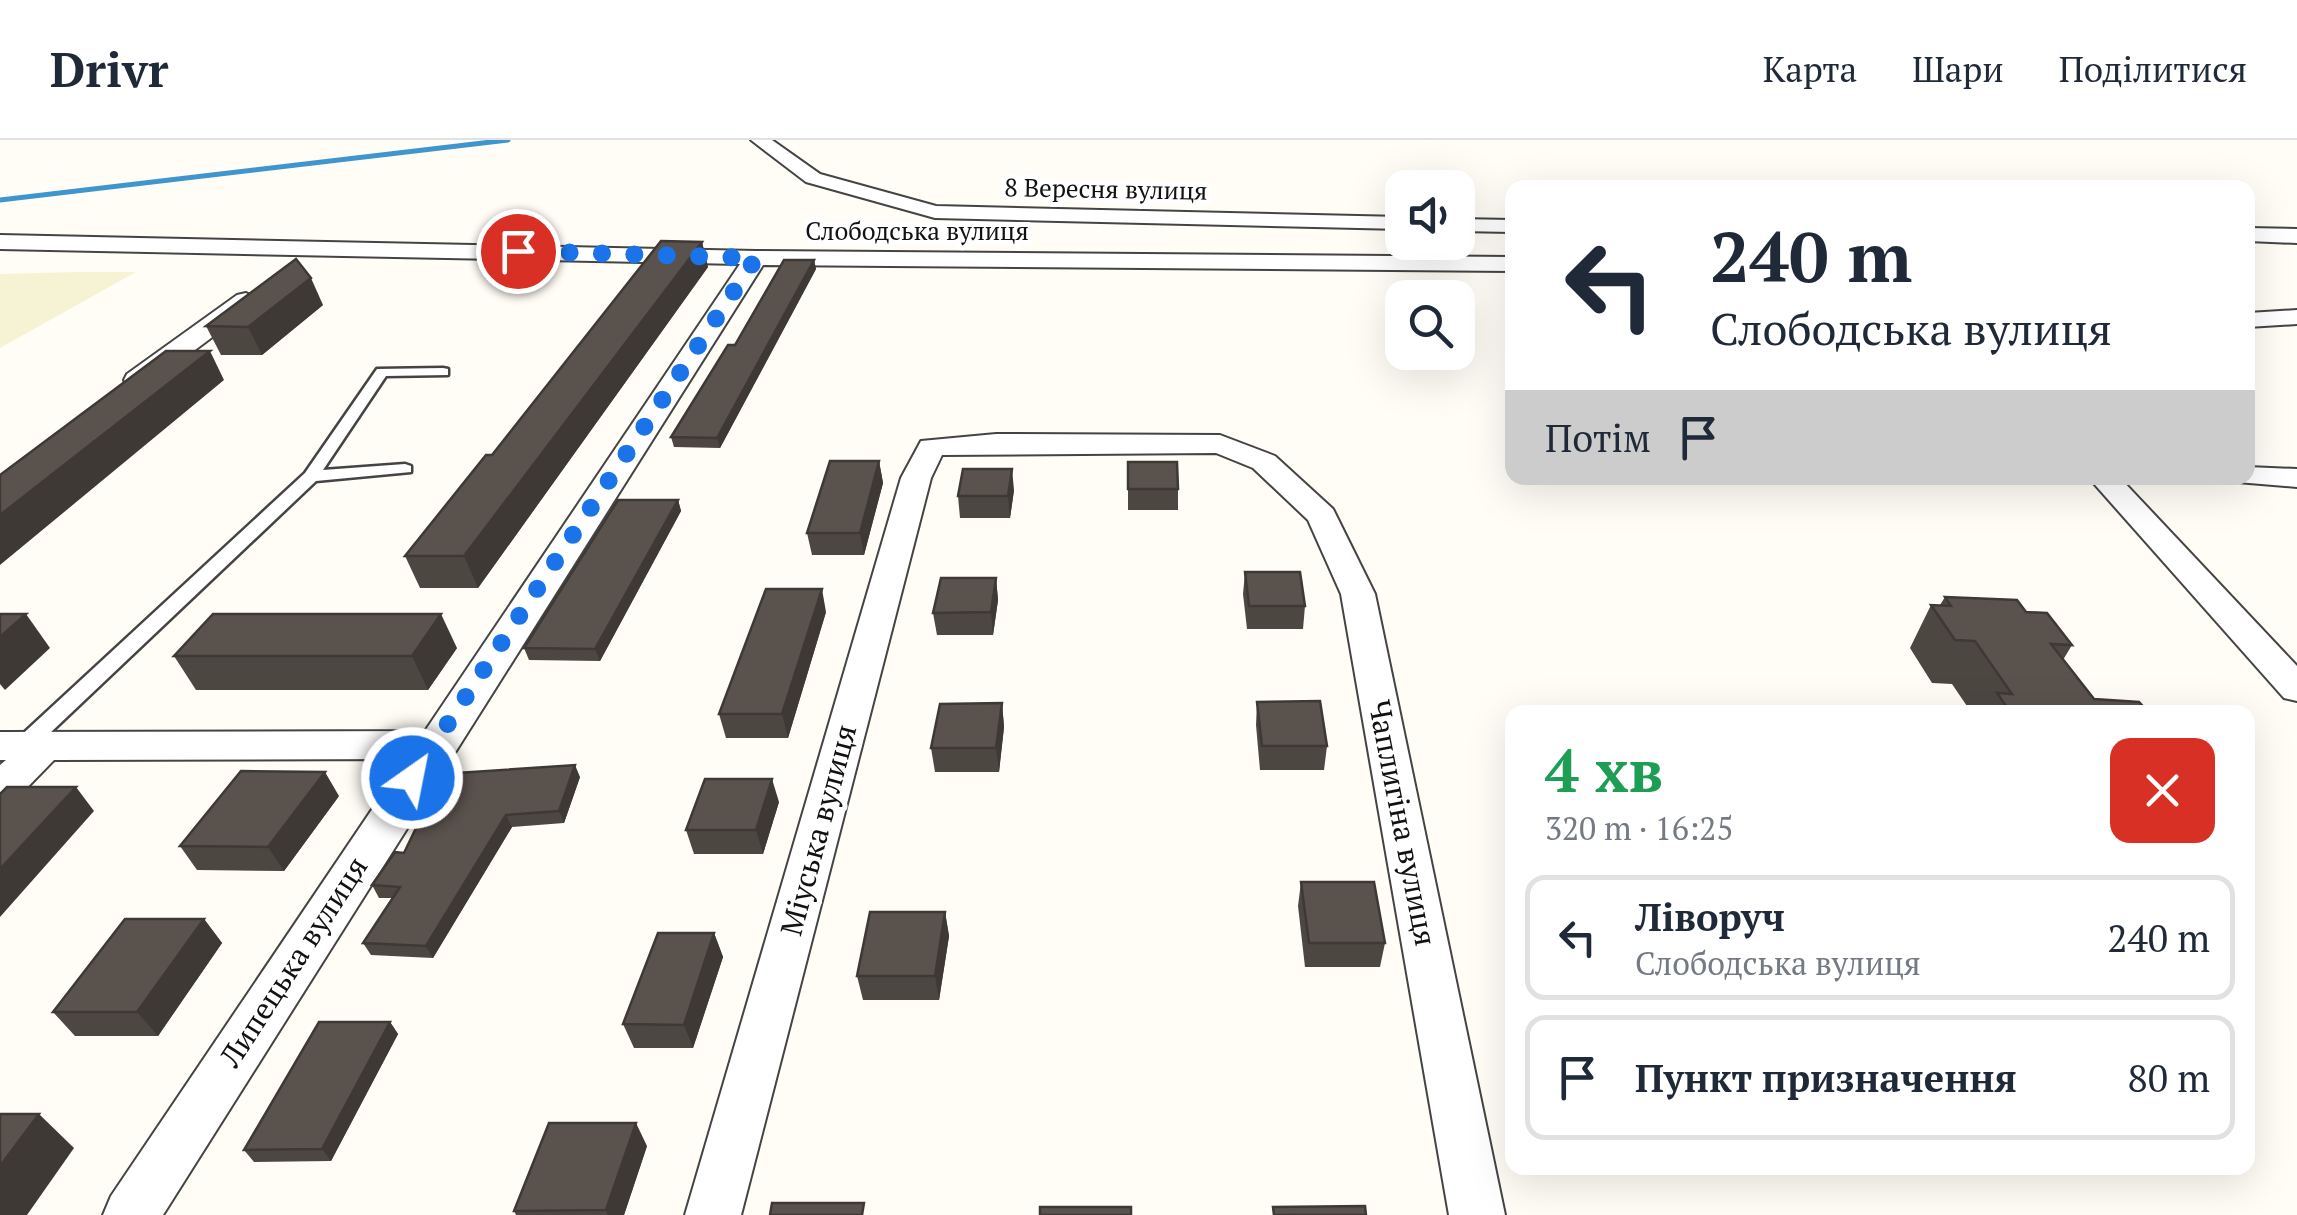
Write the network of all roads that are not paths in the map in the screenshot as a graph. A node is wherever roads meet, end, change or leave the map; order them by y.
1 (760, 140) edge
2 (1385, 224) edge
3 (1475, 225) edge
4 (1505, 226) edge
5 (2255, 235) edge
6 (2297, 236) edge
7 (0, 242) edge
8 (320, 246) junction
9 (756, 258) junction
10 (1505, 264) edge
11 (2297, 317) edge
12 (2255, 320) edge
13 (443, 372) dead end
14 (112, 398) edge
15 (930, 447) joint
16 (405, 469) dead end
17 (312, 476) junction
18 (2255, 476) edge
19 (2297, 478) edge
20 (2110, 485) edge
21 (2297, 689) edge
22 (434, 745) junction
23 (22, 746) edge
24 (0, 790) edge
25 (131, 1215) edge
26 (713, 1215) edge
27 (1477, 1215) edge

1 - 2 street, 8 Вересня вулиця
3 - 4 street
5 - 6 street
7 - 8 street, Слободська вулиця
8 - 9 street, Слободська вулиця
8 - 14 street
9 - 10 street, Слободська вулиця
9 - 22 street, Липецька вулиця
11 - 12 street
13 - 17 lane
15 - 26 street, Міуська вулиця
15 - 27 street, Чаплигіна вулиця
16 - 17 lane
17 - 23 lane
18 - 19 street
20 - 21 street
22 - 23 street
22 - 25 street, Липецька вулиця
23 - 24 street

